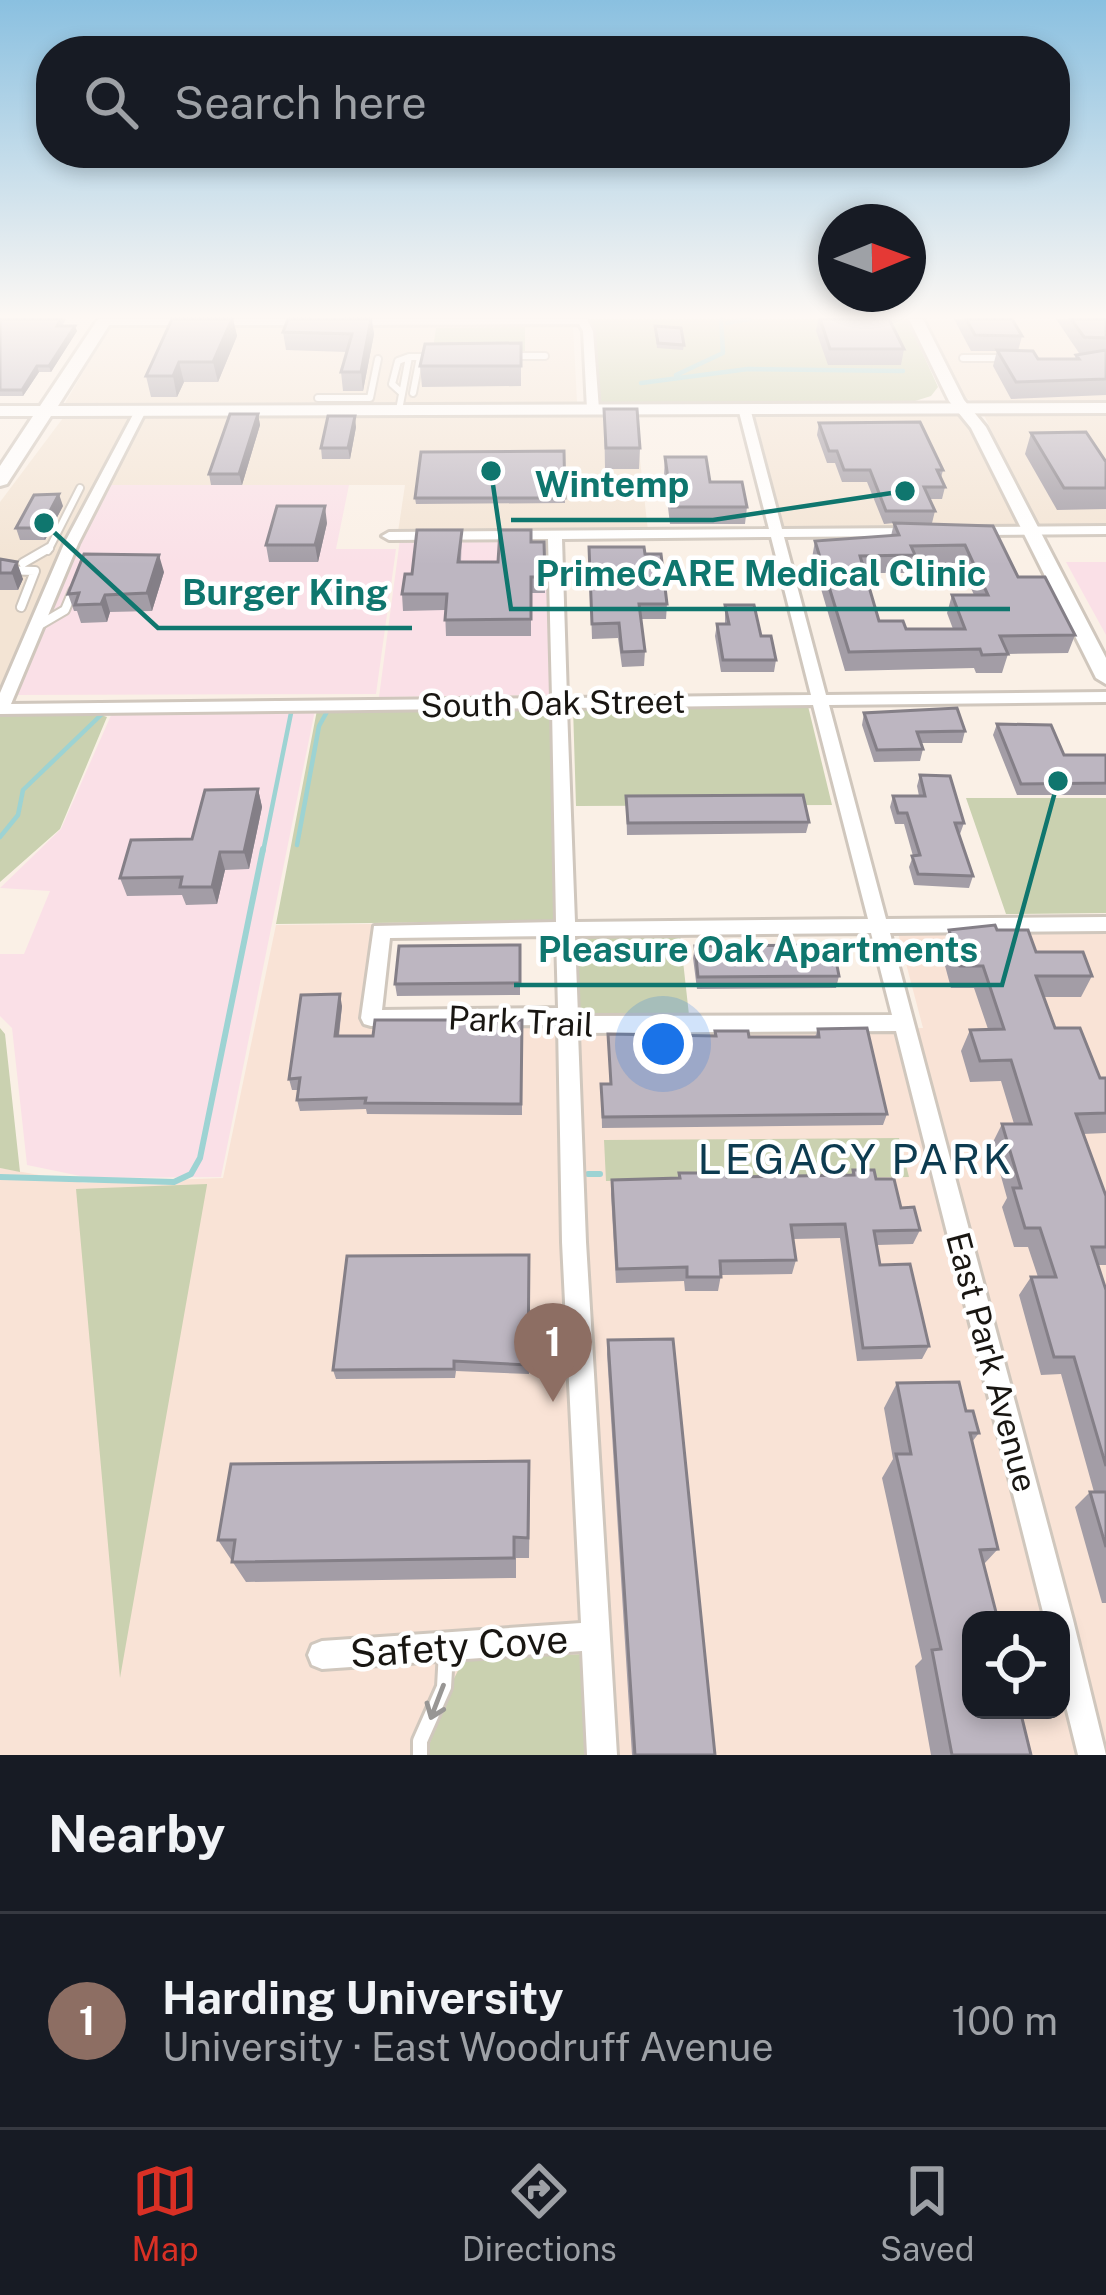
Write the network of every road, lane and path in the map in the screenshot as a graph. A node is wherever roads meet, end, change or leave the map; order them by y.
1 (55, 401) edge
2 (592, 401) edge
3 (930, 401) edge
4 (959, 401) edge
5 (401, 402) joint
6 (744, 408) junction
7 (916, 408) junction
8 (964, 408) junction
9 (1106, 408) edge
10 (592, 409) junction
11 (0, 410) edge
12 (49, 410) junction
13 (140, 411) junction
14 (0, 480) edge
15 (80, 488) dead end
16 (1106, 530) edge
17 (964, 531) edge
18 (1030, 531) junction
19 (940, 532) edge
20 (777, 533) junction
21 (555, 535) junction
22 (389, 536) dead end
23 (71, 544) junction
24 (86, 559) edge
25 (23, 563) dead end
26 (0, 570) edge
27 (75, 586) edge
28 (21, 607) dead end
29 (36, 627) junction
30 (1106, 678) edge
31 (1106, 697) edge
32 (820, 700) junction
33 (560, 703) junction
34 (1, 709) edge
35 (1106, 924) edge
36 (876, 926) junction
37 (566, 929) junction
38 (567, 1020) junction
39 (902, 1023) junction
40 (1057, 1611) edge
41 (596, 1636) junction
42 (447, 1647) junction
43 (322, 1655) dead end
44 (1070, 1664) edge
45 (420, 1755) edge
46 (602, 1755) edge
47 (1093, 1755) edge

1 - 12 main road
2 - 10 street
3 - 7 street
4 - 8 street
5 - 10 main road
5 - 13 main road
6 - 7 main road
6 - 10 main road
6 - 20 street, East Park Avenue
7 - 8 main road
8 - 9 main road
8 - 18 street
11 - 12 main road
12 - 13 main road
12 - 14 main road
13 - 23 street
15 - 25 lane
16 - 18 street
17 - 18 street
18 - 30 street
19 - 20 street
20 - 21 street
20 - 32 street, East Park Avenue
21 - 22 street
21 - 33 street
23 - 24 lane
23 - 29 street
26 - 28 lane
27 - 29 lane
29 - 34 street
31 - 32 street, South Oak Street
32 - 33 street, South Oak Street
32 - 36 street, East Park Avenue
33 - 34 street, South Oak Street
33 - 37 street
35 - 36 street
36 - 37 street
36 - 39 street, East Park Avenue
37 - 38 street
37 - 38 street, Park Trail
38 - 39 street, Park Trail
38 - 41 street
39 - 40 street, East Park Avenue
41 - 42 street, Safety Cove
41 - 46 street
42 - 43 street, Safety Cove
42 -> 45 lane
44 - 47 street, East Park Avenue

